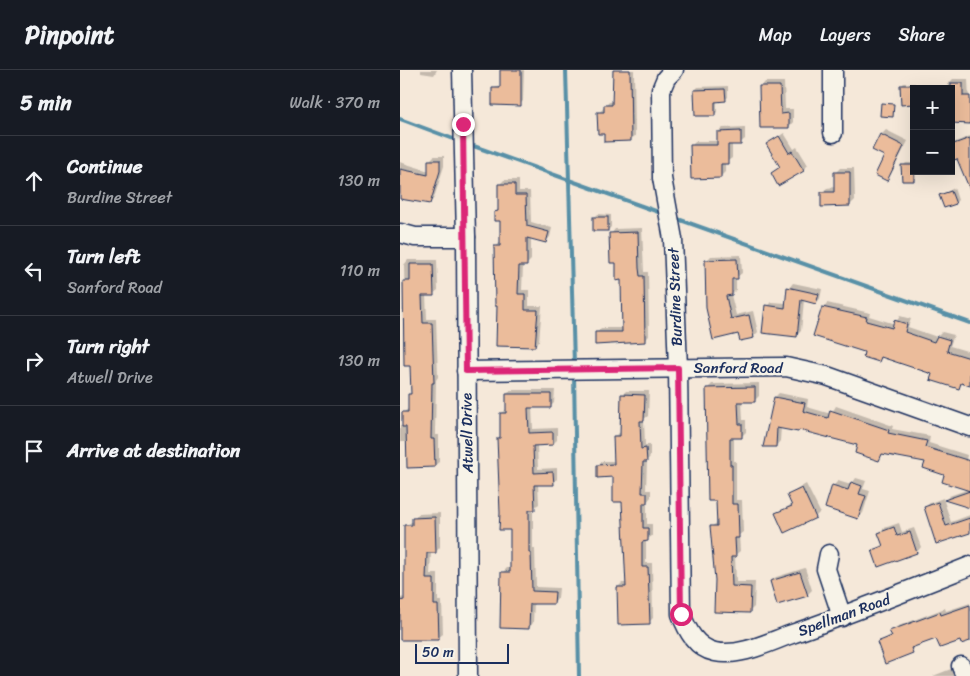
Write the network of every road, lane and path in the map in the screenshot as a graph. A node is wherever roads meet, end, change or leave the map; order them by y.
1 (462, 70) edge
2 (833, 70) edge
3 (670, 74) edge
4 (833, 133) dead end
5 (400, 233) edge
6 (466, 237) junction
7 (678, 368) junction
8 (466, 371) junction
9 (970, 427) edge
10 (829, 554) dead end
11 (970, 566) edge
12 (842, 617) junction
13 (714, 652) joint
14 (468, 676) edge

1 - 6 street, Atwell Drive
2 - 4 street
3 - 7 street, Burdine Street
5 - 6 street
6 - 8 street, Atwell Drive
7 - 8 street, Sanford Road
7 - 9 street, Sanford Road
7 - 13 street, Burdine Street
8 - 14 street, Atwell Drive
10 - 12 street
11 - 12 street, Spellman Road
12 - 13 street, Spellman Road

